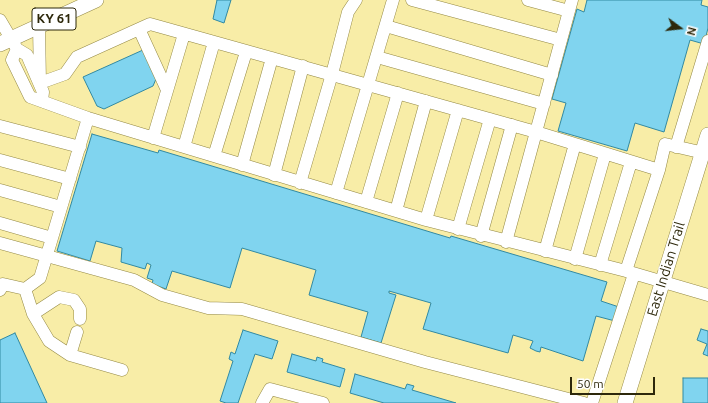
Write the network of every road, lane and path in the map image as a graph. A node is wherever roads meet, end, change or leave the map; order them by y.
1 (96, 0) edge
2 (356, 0) edge
3 (393, 0) edge
4 (412, 0) edge
5 (528, 0) edge
6 (571, 6) edge
7 (0, 20) edge
8 (39, 26) junction
9 (386, 26) junction
10 (139, 29) junction
11 (184, 34) junction
12 (561, 40) junction
13 (708, 41) edge
14 (214, 42) junction
15 (9, 44) edge
16 (246, 52) junction
17 (377, 57) junction
18 (272, 58) junction
19 (303, 66) junction
20 (332, 74) junction
21 (552, 74) junction
22 (40, 83) junction
23 (369, 84) junction
24 (167, 90) junction
25 (398, 93) junction
26 (42, 101) junction
27 (426, 101) junction
28 (544, 104) junction
29 (458, 110) junction
30 (88, 118) junction
31 (490, 119) junction
32 (512, 125) junction
33 (0, 126) edge
34 (536, 132) junction
35 (708, 135) edge
36 (153, 138) junction
37 (575, 144) junction
38 (80, 147) junction
39 (184, 147) junction
40 (676, 147) junction
41 (605, 154) junction
42 (705, 154) edge
43 (214, 156) junction
44 (0, 160) edge
45 (631, 162) junction
46 (242, 165) junction
47 (659, 170) junction
48 (274, 175) junction
49 (70, 179) junction
50 (300, 183) junction
51 (0, 190) edge
52 (336, 193) junction
53 (366, 202) junction
54 (61, 207) junction
55 (396, 211) junction
56 (426, 220) junction
57 (0, 223) edge
58 (458, 229) junction
59 (481, 236) junction
60 (52, 238) junction
61 (506, 242) junction
62 (0, 243) edge
63 (545, 252) junction
64 (47, 256) junction
65 (575, 258) junction
66 (600, 265) junction
67 (630, 272) junction
68 (1, 283) edge
69 (662, 283) junction
70 (25, 289) junction
71 (708, 296) edge
72 (33, 314) junction
73 (80, 319) dead end
74 (77, 332) dead end
75 (70, 354) junction
76 (122, 370) dead end
77 (262, 403) edge
78 (323, 403) edge
79 (584, 403) edge
80 (592, 403) edge
81 (625, 403) edge

1 - 8 main road, KY 61
2 - 20 street
3 - 9 street
4 - 12 street
5 - 6 street
6 - 12 street
7 - 15 street
8 - 15 main road, KY 61
8 - 22 street
9 - 17 street
9 - 21 street
10 - 11 street
10 - 22 street
10 - 24 street
11 - 14 street
11 - 24 street
12 - 21 street
13 - 40 street
14 - 16 street
14 - 39 street
15 - 22 street
15 - 26 street
16 - 18 street
16 - 43 street
17 - 23 street
17 - 28 street
18 - 19 street
18 - 46 street
19 - 20 street
19 - 48 street
20 - 23 street
20 - 50 street
21 - 28 street
22 - 26 street
23 - 25 street
23 - 52 street
24 - 36 street
25 - 27 street
25 - 53 street
26 - 30 street
27 - 29 street
27 - 55 street
28 - 34 street
29 - 31 street
29 - 56 street
30 - 36 street
30 - 38 street
31 - 32 street
31 - 58 street
32 - 34 street
32 - 59 street
33 - 38 street
34 - 37 street
34 - 61 street
35 - 42 main road, East Indian Trail
36 - 39 street
37 - 41 street
37 - 63 street
38 - 49 street
39 - 43 street
40 - 42 street
40 - 47 street
41 - 45 street
41 - 65 street
42 - 69 main road, East Indian Trail
43 - 46 street
44 - 49 street
45 - 47 street
45 - 66 street
46 - 48 street
47 - 67 street
48 - 50 street
49 - 54 street
50 - 52 street
51 - 54 street
52 - 53 street
53 - 55 street
54 - 60 street
55 - 56 street
56 - 58 street
57 - 60 street
58 - 59 street
59 - 61 street
60 - 64 street
61 - 63 street
62 - 64 street
63 - 65 street
64 - 70 street
64 - 79 street
65 - 66 street
66 - 67 street
67 - 69 street
67 - 80 street
68 - 70 street
69 - 71 street
69 - 81 main road, East Indian Trail
70 - 72 street
72 - 73 street
72 - 75 street
74 - 75 street
75 - 76 street
77 - 78 street

